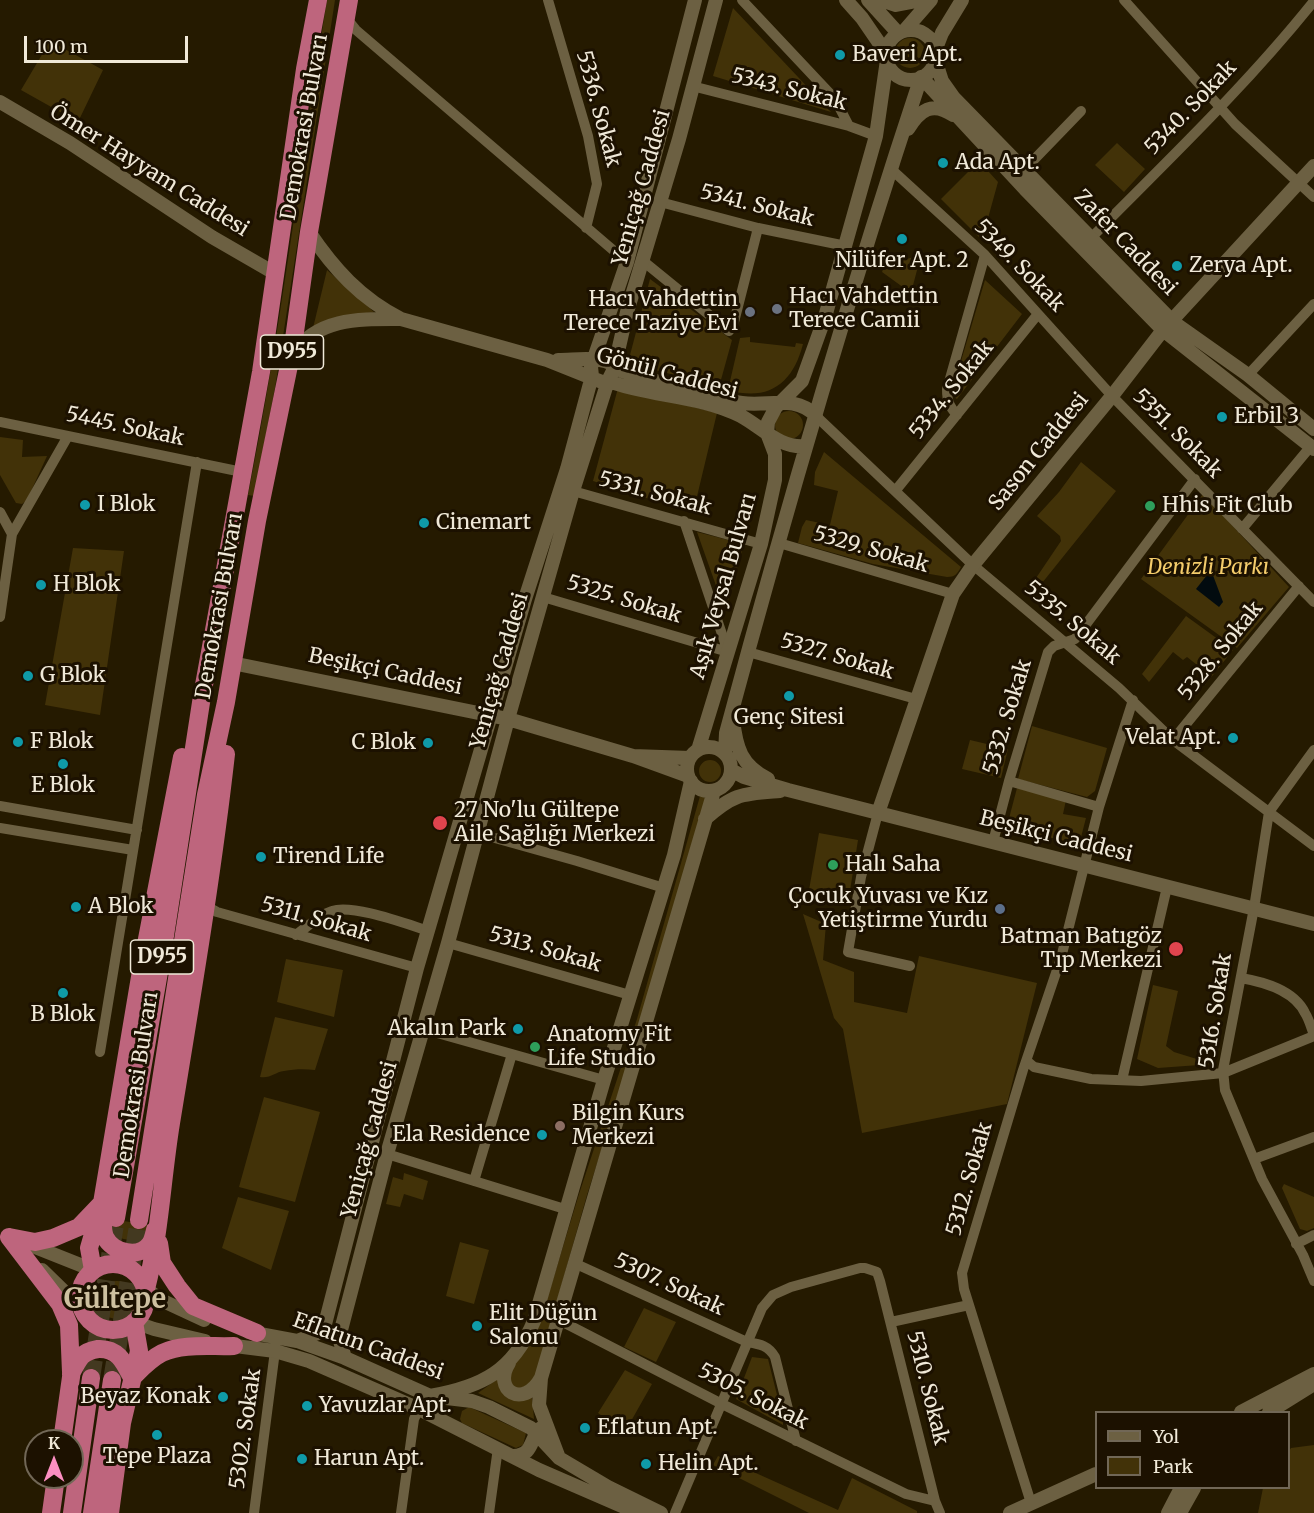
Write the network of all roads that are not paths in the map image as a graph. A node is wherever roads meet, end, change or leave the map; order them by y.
1 (318, 0) edge
2 (350, 0) edge
3 (548, 0) edge
4 (695, 0) edge
5 (716, 0) edge
6 (742, 0) edge
7 (846, 0) edge
8 (868, 0) edge
9 (881, 0) edge
10 (922, 0) edge
11 (931, 0) edge
12 (962, 0) edge
13 (1124, 0) edge
14 (1314, 2) edge
15 (347, 19) junction
16 (901, 32) junction
17 (935, 55) junction
18 (886, 57) junction
19 (921, 77) junction
20 (692, 86) junction
21 (0, 102) edge
22 (1220, 108) junction
23 (1081, 111) dead end
24 (960, 120) junction
25 (849, 126) junction
26 (876, 136) junction
27 (900, 141) junction
28 (1314, 166) edge
29 (891, 169) junction
30 (1024, 170) junction
31 (1300, 182) junction
32 (1314, 197) edge
33 (660, 202) junction
34 (586, 228) junction
35 (758, 228) junction
36 (309, 232) junction
37 (1091, 238) junction
38 (846, 246) junction
39 (985, 255) junction
40 (643, 261) junction
41 (627, 262) junction
42 (276, 274) junction
43 (1313, 308) edge
44 (1038, 314) junction
45 (401, 319) junction
46 (1168, 326) junction
47 (290, 358) junction
48 (547, 360) junction
49 (595, 360) junction
50 (614, 363) junction
51 (1248, 375) junction
52 (592, 376) junction
53 (608, 381) junction
54 (1112, 396) junction
55 (779, 403) junction
56 (957, 415) junction
57 (816, 416) junction
58 (0, 422) edge
59 (1314, 429) edge
60 (767, 433) junction
61 (68, 436) junction
62 (806, 446) junction
63 (1312, 448) edge
64 (197, 462) junction
65 (242, 472) junction
66 (1195, 479) junction
67 (896, 490) junction
68 (573, 491) junction
69 (0, 512) edge
70 (684, 521) junction
71 (1242, 529) junction
72 (12, 534) junction
73 (778, 543) junction
74 (761, 544) junction
75 (973, 565) junction
76 (1299, 586) junction
77 (953, 594) junction
78 (543, 597) junction
79 (1314, 603) edge
80 (0, 617) edge
81 (1066, 643) junction
82 (728, 652) junction
83 (748, 652) junction
84 (232, 663) junction
85 (202, 696) junction
86 (916, 699) junction
87 (1133, 700) junction
88 (226, 702) junction
89 (732, 713) junction
90 (490, 715) junction
91 (508, 719) junction
92 (1173, 740) junction
93 (1314, 750) edge
94 (694, 754) junction
95 (725, 754) junction
96 (633, 756) junction
97 (731, 770) junction
98 (689, 779) junction
99 (1009, 781) junction
100 (719, 788) junction
101 (788, 790) junction
102 (0, 806) edge
103 (1100, 807) junction
104 (1269, 812) junction
105 (878, 813) junction
106 (705, 819) junction
107 (0, 828) edge
108 (137, 830) junction
109 (477, 833) junction
110 (993, 842) junction
111 (1314, 846) edge
112 (134, 850) junction
113 (1085, 867) junction
114 (1167, 887) junction
115 (664, 888) junction
116 (206, 906) junction
117 (1254, 908) junction
118 (1314, 924) edge
119 (429, 931) junction
120 (297, 935) junction
121 (448, 943) junction
122 (910, 966) dead end
123 (417, 968) junction
124 (1241, 978) junction
125 (630, 995) junction
126 (423, 1029) junction
127 (1314, 1035) edge
128 (100, 1052) dead end
129 (512, 1054) junction
130 (1027, 1061) junction
131 (1223, 1073) junction
132 (604, 1080) junction
133 (1122, 1080) junction
134 (1314, 1137) edge
135 (387, 1154) junction
136 (1254, 1160) junction
137 (474, 1180) junction
138 (102, 1203) junction
139 (568, 1210) junction
140 (116, 1218) tunnel mouth
141 (139, 1220) tunnel mouth
142 (159, 1220) junction
143 (5, 1233) edge
144 (1314, 1235) edge
145 (1296, 1244) junction
146 (574, 1263) junction
147 (93, 1270) junction
148 (1314, 1281) edge
149 (146, 1289) junction
150 (969, 1305) junction
151 (81, 1308) junction
152 (557, 1319) junction
153 (134, 1322) junction
154 (891, 1322) junction
155 (257, 1333) junction
156 (297, 1341) junction
157 (747, 1342) junction
158 (234, 1346) junction
159 (275, 1351) junction
160 (345, 1358) junction
161 (512, 1359) junction
162 (71, 1374) junction
163 (1314, 1374) edge
164 (91, 1378) tunnel mouth
165 (132, 1378) junction
166 (541, 1378) junction
167 (112, 1380) tunnel mouth
168 (1314, 1384) edge
169 (471, 1385) junction
170 (430, 1396) junction
171 (460, 1399) junction
172 (722, 1404) junction
173 (418, 1409) junction
174 (1245, 1411) edge
175 (1272, 1411) edge
176 (455, 1427) junction
177 (64, 1429) edge
178 (541, 1429) junction
179 (796, 1440) junction
180 (498, 1448) junction
181 (514, 1456) junction
182 (1095, 1474) edge
183 (54, 1489) edge
184 (1181, 1489) edge
185 (1193, 1489) edge
186 (935, 1501) junction
187 (1031, 1503) junction
188 (51, 1513) edge
189 (72, 1513) edge
190 (92, 1513) edge
191 (110, 1513) edge
192 (254, 1513) edge
193 (401, 1513) edge
194 (489, 1513) edge
195 (638, 1513) edge
196 (661, 1513) edge
197 (675, 1513) edge
198 (940, 1513) edge
199 (1010, 1513) edge
200 (1168, 1513) edge
201 (1180, 1513) edge

1 - 42 highway, Demokrasi Bulvarı / D955
2 - 15 highway, Demokrasi Bulvarı / D955
3 - 34 street, 5336. Sokak
4 - 41 street, Yeniçağ Caddesi
5 - 20 street, Yeniçağ Caddesi
6 - 25 street
7 - 18 street
8 - 16 street
9 - 10 street
11 - 16 street
12 - 17 street
13 - 22 street
14 - 22 street, 5340. Sokak
15 - 34 street
15 - 36 highway, Demokrasi Bulvarı / D955
16 - 17 street
16 - 18 street
17 - 19 street
17 - 30 street, Zafer Caddesi
18 - 19 street
18 - 26 street
19 - 24 street
19 - 27 street, Aşık Veysal Bulvarı
20 - 25 street, 5343. Sokak
20 - 33 street, Yeniçağ Caddesi
21 - 42 street, Ömer Hayyam Caddesi
22 - 31 street
22 - 37 street, 5340. Sokak
23 - 30 street
24 - 27 street
24 - 46 street
25 - 26 street, 5343. Sokak
26 - 38 street
27 - 29 street, Aşık Veysal Bulvarı
28 - 31 street, Sason Caddesi
29 - 39 street, 5349. Sokak
29 - 57 street, Aşık Veysal Bulvarı
30 - 37 street, Zafer Caddesi
31 - 32 street
31 - 46 street, Sason Caddesi
33 - 35 street, 5341. Sokak
33 - 40 street, Yeniçağ Caddesi
34 - 41 street
35 - 38 street, 5341. Sokak
35 - 40 street
36 - 45 street
36 - 47 highway, Demokrasi Bulvarı / D955
37 - 46 street, Zafer Caddesi
38 - 55 street
39 - 44 street, 5349. Sokak
39 - 56 street
40 - 50 street, Yeniçağ Caddesi
41 - 49 street, Yeniçağ Caddesi
42 - 65 highway, Demokrasi Bulvarı / D955
43 - 51 street
44 - 54 street, 5349. Sokak
44 - 56 street, 5334. Sokak
45 - 47 street
45 - 48 street, Gönül Caddesi
46 - 51 street, Zafer Caddesi
46 - 54 street, Sason Caddesi
46 - 63 street
47 - 84 highway, Demokrasi Bulvarı / D955
48 - 49 street, Gönül Caddesi
48 - 52 street, Gönül Caddesi
49 - 50 street, Gönül Caddesi
49 - 52 street, Yeniçağ Caddesi
50 - 53 street, Yeniçağ Caddesi
50 - 55 street, Gönül Caddesi
51 - 59 street, Zafer Caddesi
52 - 53 street, Gönül Caddesi
52 - 90 street, Yeniçağ Caddesi
53 - 60 street, Gönül Caddesi
53 - 68 street, Yeniçağ Caddesi
54 - 66 street, 5351. Sokak
54 - 75 street, Sason Caddesi
55 - 57 street, Gönül Caddesi
55 - 60 street
56 - 67 street, 5334. Sokak
57 - 62 street, Aşık Veysal Bulvarı
57 - 67 street, 5335. Sokak
58 - 61 street, 5445. Sokak
60 - 62 street, Gönül Caddesi
60 - 74 street, Aşık Veysal Bulvarı
61 - 64 street, 5445. Sokak
61 - 72 street
62 - 73 street, Aşık Veysal Bulvarı
63 - 71 street
64 - 65 street, 5445. Sokak
64 - 108 street
65 - 85 highway, Demokrasi Bulvarı / D955
66 - 71 street, 5351. Sokak
66 - 81 street, 5332. Sokak
67 - 75 street, 5335. Sokak
68 - 70 street, 5331. Sokak
68 - 78 street, Yeniçağ Caddesi
69 - 72 street
70 - 74 street, 5331. Sokak
70 - 82 street
71 - 76 street, 5351. Sokak
72 - 80 street
73 - 77 street, 5329. Sokak
73 - 83 street, Aşık Veysal Bulvarı
74 - 82 street, Aşık Veysal Bulvarı
75 - 77 street, Sason Caddesi
75 - 81 street, 5335. Sokak
76 - 79 street, 5351. Sokak
76 - 92 street, 5328. Sokak
77 - 86 street, Sason Caddesi
78 - 82 street, 5325. Sokak
78 - 91 street, Yeniçağ Caddesi
81 - 87 street, 5335. Sokak
81 - 99 street, 5332. Sokak
82 - 94 street, Aşık Veysal Bulvarı
83 - 86 street, 5327. Sokak
83 - 89 street, Aşık Veysal Bulvarı
84 - 88 highway, Demokrasi Bulvarı / D955
84 - 90 street, Beşikçi Caddesi
85 - 138 highway
85 - 140 highway, Demokrasi Bulvarı / D955
86 - 105 street, Sason Caddesi
87 - 92 street, 5335. Sokak
87 - 103 street, 5312. Sokak
88 - 116 highway
88 - 141 highway, Demokrasi Bulvarı / D955
89 - 95 street, Aşık Veysal Bulvarı
89 - 101 street
90 - 91 street, Beşikçi Caddesi
90 - 119 street, Yeniçağ Caddesi
91 - 96 street, Beşikçi Caddesi
91 - 109 street, Yeniçağ Caddesi
92 - 104 street, 5335. Sokak
93 - 104 street
94 - 95 street
94 - 96 street, Beşikçi Caddesi
94 - 98 street, Aşık Veysal Bulvarı
95 - 97 street, Aşık Veysal Bulvarı
96 - 98 street, Beşikçi Caddesi
97 - 100 street
97 - 101 street, Beşikçi Caddesi
98 - 100 street
98 - 115 street, Aşık Veysal Bulvarı
99 - 103 street
99 - 110 street, 5332. Sokak
100 - 101 street, Beşikçi Caddesi
100 - 106 street
101 - 105 street, Beşikçi Caddesi
101 - 106 street
102 - 108 street
103 - 113 street, 5312. Sokak
104 - 111 street, 5335. Sokak
104 - 117 street, 5316. Sokak
105 - 110 street, Beşikçi Caddesi
105 - 122 street
106 - 146 street
107 - 112 street
108 - 112 street
109 - 115 street
109 - 121 street, Yeniçağ Caddesi
110 - 113 street, Beşikçi Caddesi
112 - 128 street
113 - 114 street, Beşikçi Caddesi
113 - 130 street, 5312. Sokak
114 - 117 street, Beşikçi Caddesi
114 - 133 street
115 - 125 street, Aşık Veysal Bulvarı
116 - 120 street, 5311. Sokak
116 - 142 highway
117 - 118 street, Beşikçi Caddesi
117 - 124 street, 5316. Sokak
119 - 120 street
119 - 123 street, Yeniçağ Caddesi
120 - 123 street, 5311. Sokak
121 - 125 street, 5313. Sokak
121 - 126 street, Yeniçağ Caddesi
123 - 156 street, Yeniçağ Caddesi
124 - 127 street
124 - 131 street, 5316. Sokak
125 - 132 street, Aşık Veysal Bulvarı
126 - 129 street
126 - 135 street, Yeniçağ Caddesi
127 - 131 street
129 - 132 street
129 - 137 street
130 - 133 street
130 - 150 street, 5312. Sokak
131 - 133 street
131 - 136 street, 5316. Sokak
132 - 139 street, Aşık Veysal Bulvarı
134 - 136 street
135 - 137 street
135 - 160 street, Yeniçağ Caddesi
136 - 145 street, 5316. Sokak
137 - 139 street
138 - 142 highway
138 - 143 highway
138 - 147 highway
139 - 161 street, Aşık Veysal Bulvarı
142 - 149 highway
142 - 155 highway
143 - 147 street
143 - 151 street
143 - 162 highway
144 - 145 street
145 - 148 street, 5316. Sokak
146 - 152 street
146 - 157 street, 5307. Sokak
147 - 149 highway
147 - 151 highway
149 - 153 highway
149 - 155 street, Eflatun Caddesi
150 - 154 street
150 - 187 street, 5312. Sokak
151 - 153 highway
151 - 162 highway
152 - 166 street
152 - 172 street, 5305. Sokak
153 - 158 street, Eflatun Caddesi
153 - 165 highway
154 - 157 street, 5310. Sokak
154 - 186 street, 5310. Sokak
155 - 156 street, Eflatun Caddesi
156 - 160 street, Eflatun Caddesi
157 - 172 street
157 - 179 street, 5307. Sokak
158 - 159 street, Eflatun Caddesi
158 - 165 highway
159 - 173 street, Eflatun Caddesi
159 - 192 street, 5302. Sokak
160 - 170 street, Eflatun Caddesi
161 - 166 street
161 - 169 street, Aşık Veysal Bulvarı
162 - 165 highway
162 - 177 highway
163 - 174 street
164 - 189 highway
165 - 191 highway
166 - 178 street
167 - 190 highway
168 - 175 street
169 - 170 street, Aşık Veysal Bulvarı
169 - 171 street
170 - 171 street, Eflatun Caddesi
171 - 176 street
171 - 178 street, Eflatun Caddesi
172 - 179 street, 5305. Sokak
172 - 197 street
173 - 176 street, Eflatun Caddesi
173 - 193 street
176 - 180 street, Eflatun Caddesi
178 - 181 street
178 - 196 street
179 - 186 street, 5305. Sokak
180 - 181 street, Eflatun Caddesi
180 - 194 street
181 - 195 street, Eflatun Caddesi
182 - 187 street
183 - 188 highway
184 - 200 street
185 - 201 street
186 - 198 street, 5310. Sokak
187 - 199 street

